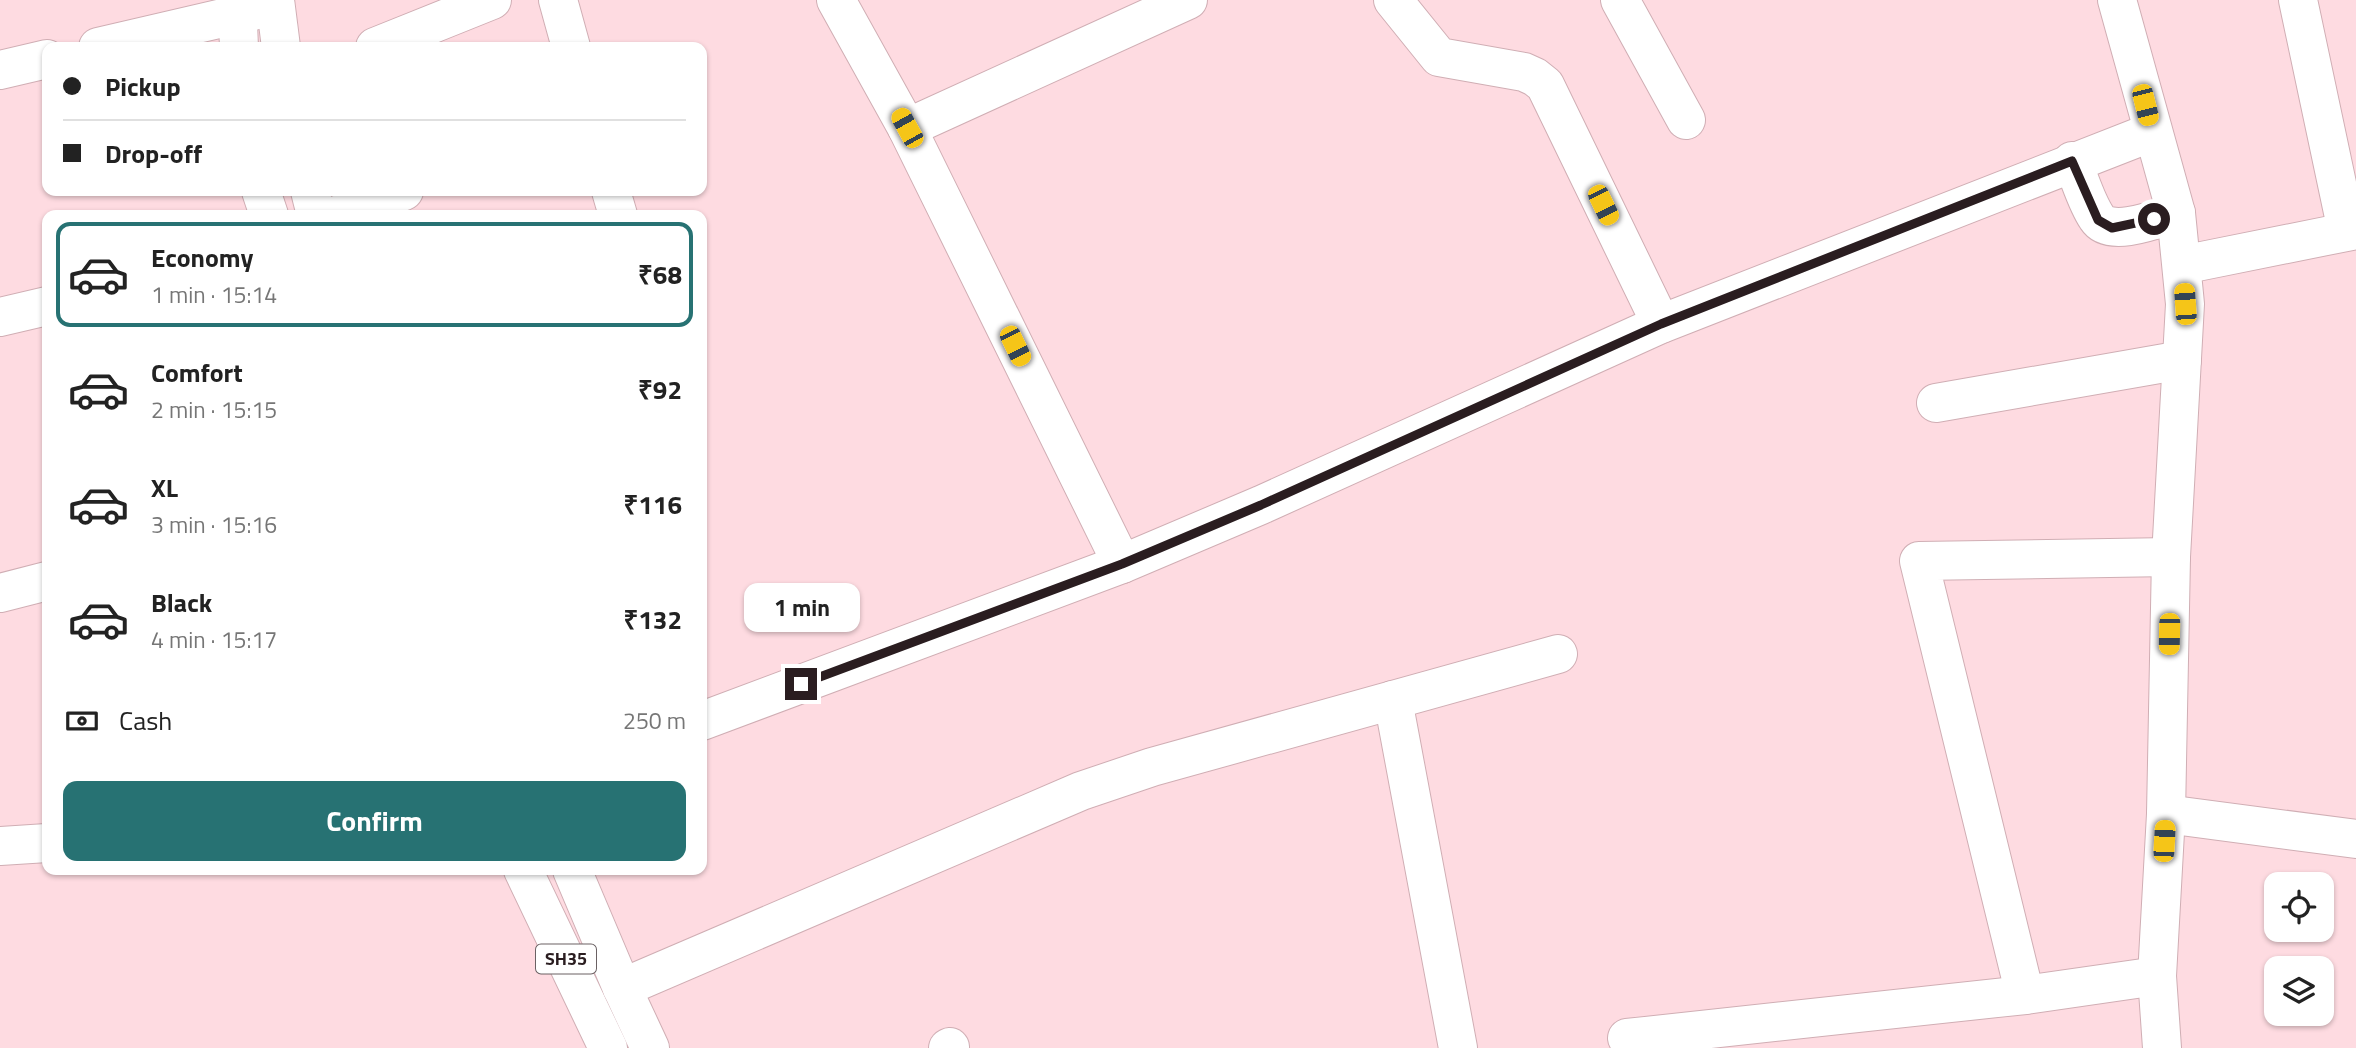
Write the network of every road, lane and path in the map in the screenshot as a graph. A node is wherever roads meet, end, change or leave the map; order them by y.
1 (492, 0) edge
2 (558, 0) edge
3 (836, 0) edge
4 (1188, 0) edge
5 (1393, 0) edge
6 (1620, 0) edge
7 (2118, 0) edge
8 (2298, 0) edge
9 (275, 3) edge
10 (238, 21) edge
11 (125, 42) edge
12 (280, 42) edge
13 (387, 42) edge
14 (570, 42) edge
15 (42, 60) edge
16 (0, 71) edge
17 (1686, 120) dead end
18 (907, 128) junction
19 (2152, 132) junction
20 (2072, 161) junction
21 (390, 196) edge
22 (351, 210) edge
23 (2176, 213) junction
24 (2352, 230) edge
25 (2182, 265) junction
26 (42, 307) edge
27 (0, 317) edge
28 (1661, 324) junction
29 (2182, 360) junction
30 (1936, 403) dead end
31 (2171, 557) junction
32 (1122, 564) junction
33 (42, 582) edge
34 (0, 593) edge
35 (1558, 654) dead end
36 (1393, 700) junction
37 (707, 719) edge
38 (2166, 814) junction
39 (2356, 839) edge
40 (42, 843) edge
41 (0, 846) edge
42 (525, 875) edge
43 (574, 875) edge
44 (2157, 976) junction
45 (622, 988) junction
46 (2025, 995) junction
47 (1627, 1038) dead end
48 (608, 1048) edge
49 (650, 1048) edge
50 (1458, 1048) edge
51 (2162, 1048) edge

1 - 13 street
2 - 14 street
3 - 18 street
4 - 18 street
5 - 28 street
6 - 17 street
7 - 19 street
8 - 24 street
9 - 10 street
9 - 12 street
10 - 11 street
15 - 16 street
18 - 32 street
19 - 20 street
19 - 23 street
20 - 23 street
20 - 28 street
21 - 22 street
23 - 25 street
24 - 25 street
25 - 29 street
26 - 27 street
28 - 32 street
29 - 30 street
29 - 31 street
31 - 38 street
31 - 46 street
32 - 37 street
33 - 34 street
35 - 36 street
36 - 45 street
36 - 50 street
38 - 39 street
38 - 44 street
40 - 41 street
42 - 48 street, SH35
43 - 45 street, SH35
44 - 46 street
44 - 51 street
45 - 49 street, SH35
46 - 47 street

